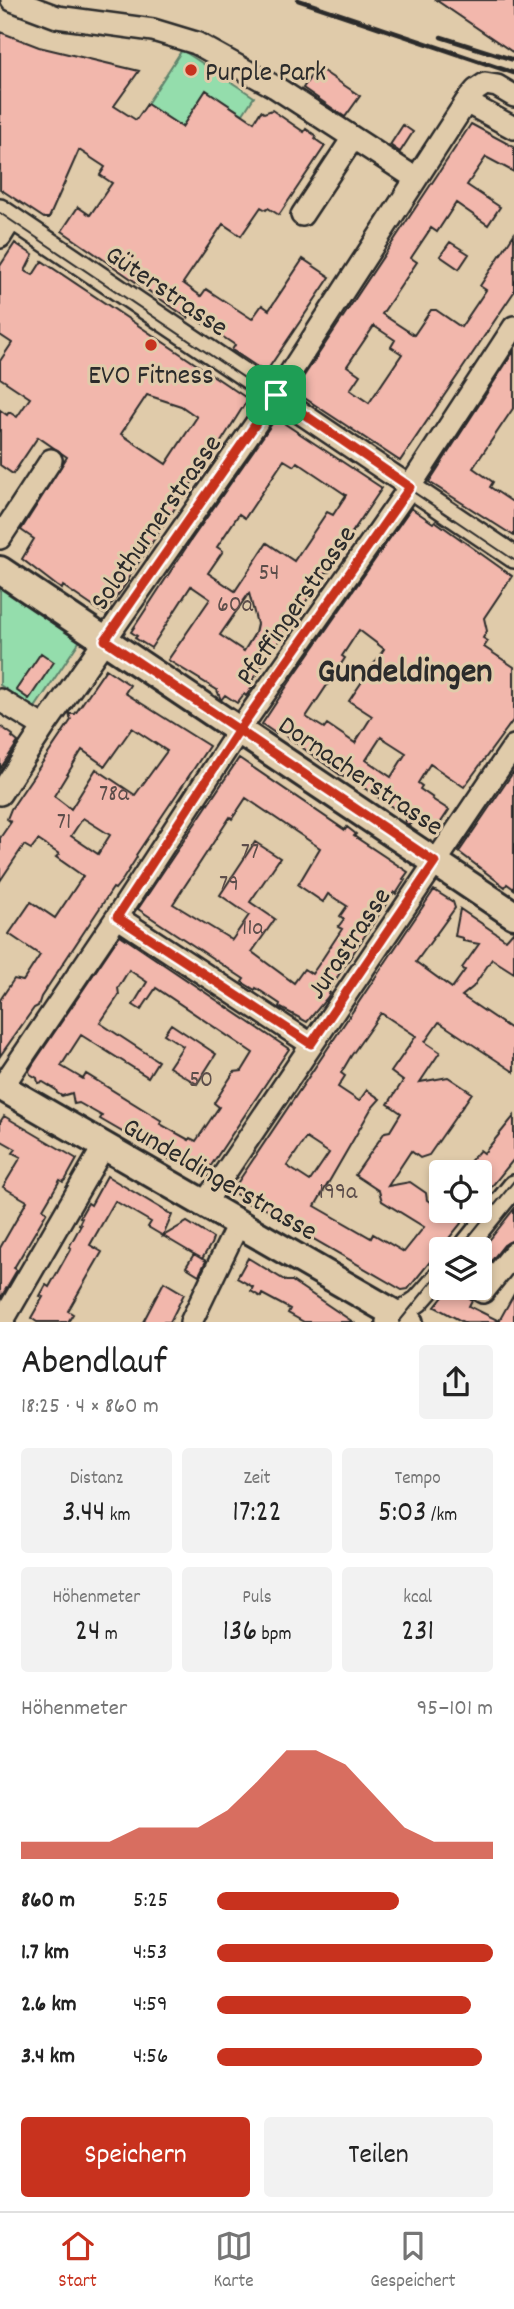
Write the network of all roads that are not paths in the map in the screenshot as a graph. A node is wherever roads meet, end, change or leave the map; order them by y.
1 (12, 0) edge
2 (514, 96) edge
3 (466, 102) junction
4 (514, 128) edge
5 (353, 138) junction
6 (415, 178) junction
7 (6, 214) edge
8 (302, 215) dead end
9 (0, 237) edge
10 (514, 327) edge
11 (276, 395) junction
12 (51, 460) dead end
13 (410, 487) junction
14 (0, 538) edge
15 (514, 557) edge
16 (0, 570) edge
17 (105, 640) junction
18 (0, 700) edge
19 (44, 727) junction
20 (239, 730) junction
21 (514, 746) edge
22 (0, 794) edge
23 (435, 862) junction
24 (514, 915) edge
25 (117, 917) junction
26 (311, 1044) junction
27 (1, 1086) edge
28 (104, 1146) junction
29 (514, 1186) edge
30 (204, 1204) junction
31 (238, 1224) junction
32 (473, 1237) edge
33 (514, 1253) edge
34 (492, 1281) edge
35 (429, 1289) edge
36 (397, 1320) edge
37 (2, 1322) edge
38 (191, 1322) edge

1 - 5 street
2 - 3 street
3 - 4 street
3 - 6 street, Solothurnerstrasse
5 - 6 street
5 - 8 street
6 - 11 street, Solothurnerstrasse
7 - 9 street
7 - 11 street, Güterstrasse
10 - 13 street, Pfeffingerstrasse
11 - 13 street, Güterstrasse
11 - 17 street, Solothurnerstrasse
12 - 14 street
13 - 15 street, Güterstrasse
13 - 20 street, Pfeffingerstrasse
16 - 17 main road, Dornacherstrasse
17 - 19 street, Solothurnerstrasse
17 - 20 main road, Dornacherstrasse
18 - 19 street
19 - 22 street, Solothurnerstrasse
20 - 23 main road, Dornacherstrasse
20 - 25 street, Pfeffingerstrasse
21 - 23 street, Jurastrasse
23 - 24 main road, Dornacherstrasse
23 - 26 street, Jurastrasse
25 - 26 street
25 - 27 street, Pfeffingerstrasse
26 - 30 street, Jurastrasse
27 - 28 main road, Gundeldingerstrasse
28 - 30 main road, Gundeldingerstrasse
28 - 37 street
29 - 32 street
30 - 31 main road, Gundeldingerstrasse
31 - 36 main road, Gundeldingerstrasse
31 - 38 street
33 - 34 street
35 - 36 street

